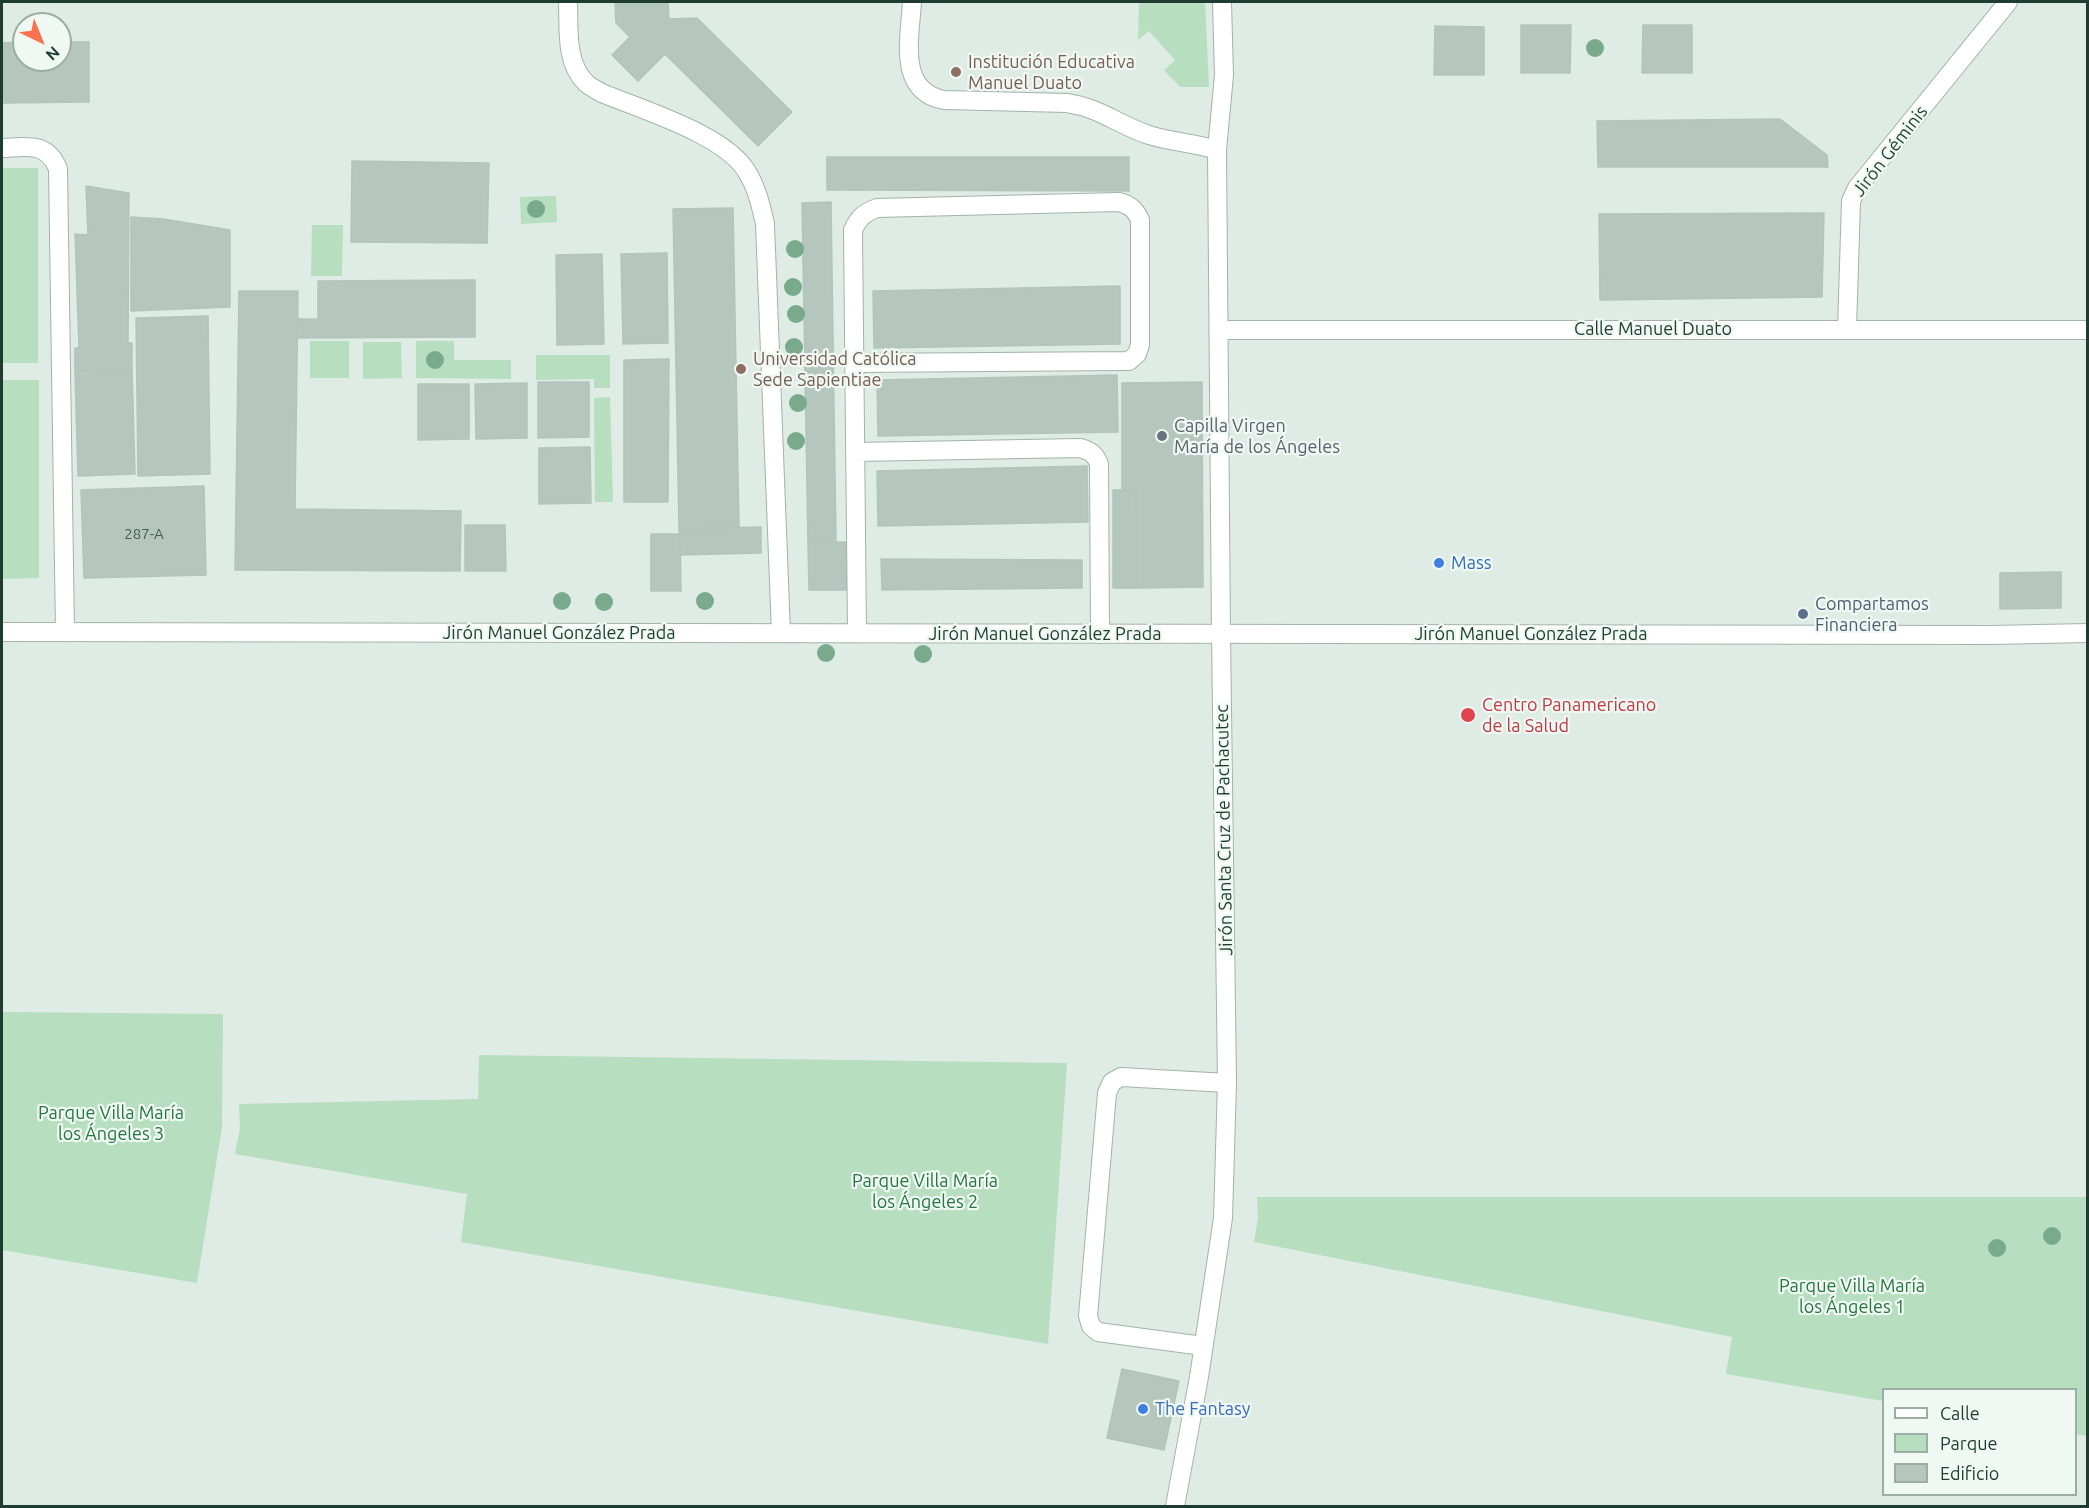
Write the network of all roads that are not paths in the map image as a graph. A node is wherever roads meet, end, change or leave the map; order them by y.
1 (568, 2) edge
2 (912, 2) edge
3 (1222, 2) edge
4 (2008, 2) edge
5 (2, 148) edge
6 (1217, 150) junction
7 (1847, 329) junction
8 (1219, 330) junction
9 (2088, 330) edge
10 (855, 363) junction
11 (855, 452) junction
12 (2, 632) edge
13 (65, 632) junction
14 (781, 633) junction
15 (857, 633) junction
16 (2088, 633) edge
17 (1100, 634) junction
18 (1221, 634) junction
19 (1227, 1083) junction
20 (1203, 1346) junction
21 (1174, 1506) edge

1 - 14 street
2 - 6 street
3 - 6 street, Jirón Santa Cruz de Pachacutec
4 - 7 street, Jirón Géminis
5 - 13 street
6 - 8 street, Jirón Santa Cruz de Pachacutec
7 - 8 street, Calle Manuel Duato
7 - 9 street, Calle Manuel Duato
8 - 18 street, Jirón Santa Cruz de Pachacutec
10 - 10 street
10 - 11 street
11 - 15 street
11 - 17 street
12 - 13 street, Jirón Manuel González Prada
13 - 14 street, Jirón Manuel González Prada
14 - 15 street, Jirón Manuel González Prada
15 - 17 street, Jirón Manuel González Prada
16 - 18 street, Jirón Manuel González Prada
17 - 18 street, Jirón Manuel González Prada
18 - 19 street, Jirón Santa Cruz de Pachacutec
19 - 20 street, Jirón Santa Cruz de Pachacutec
19 - 20 street
20 - 21 street, Jirón Santa Cruz de Pachacutec

